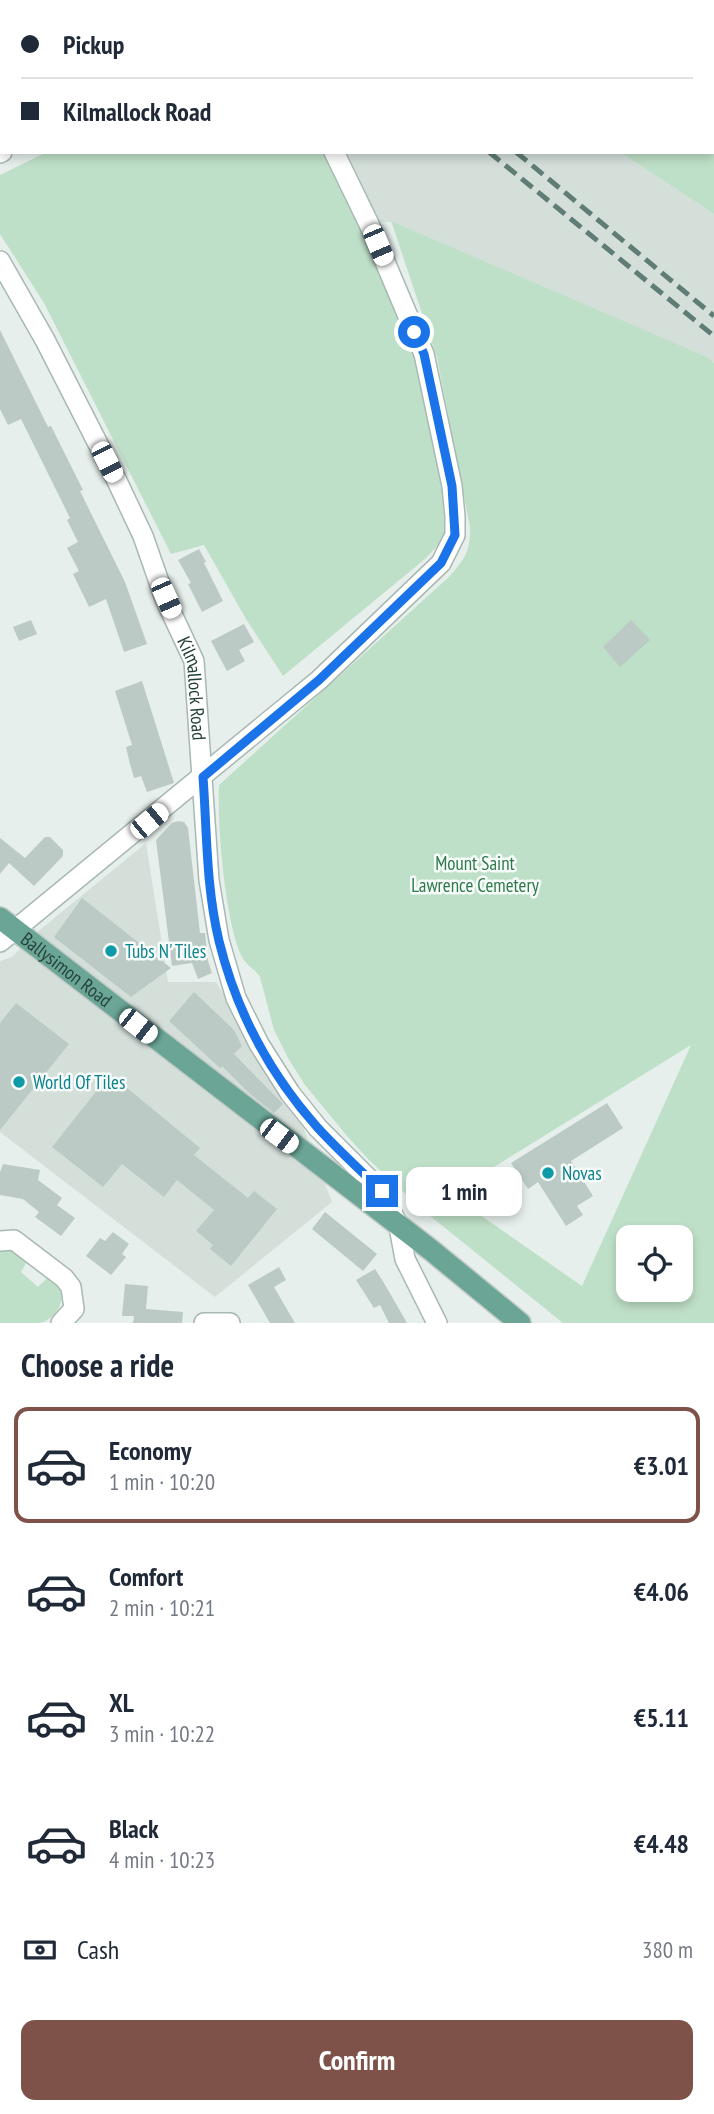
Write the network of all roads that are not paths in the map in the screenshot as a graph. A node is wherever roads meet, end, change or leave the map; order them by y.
1 (335, 154) edge
2 (0, 261) edge
3 (203, 777) junction
4 (5, 931) edge
5 (399, 1227) junction
6 (0, 1241) edge
7 (61, 1323) edge
8 (204, 1323) edge
9 (230, 1323) edge
10 (437, 1323) edge
11 (520, 1323) edge

1 - 3 street
2 - 3 street, Kilmallock Road
3 - 4 street
3 - 5 street, Kilmallock Road
4 - 5 main road, Ballysimon Road
5 - 10 street, Kilmallock Road
5 - 11 main road, Ballysimon Road
6 - 7 street
8 - 9 street

